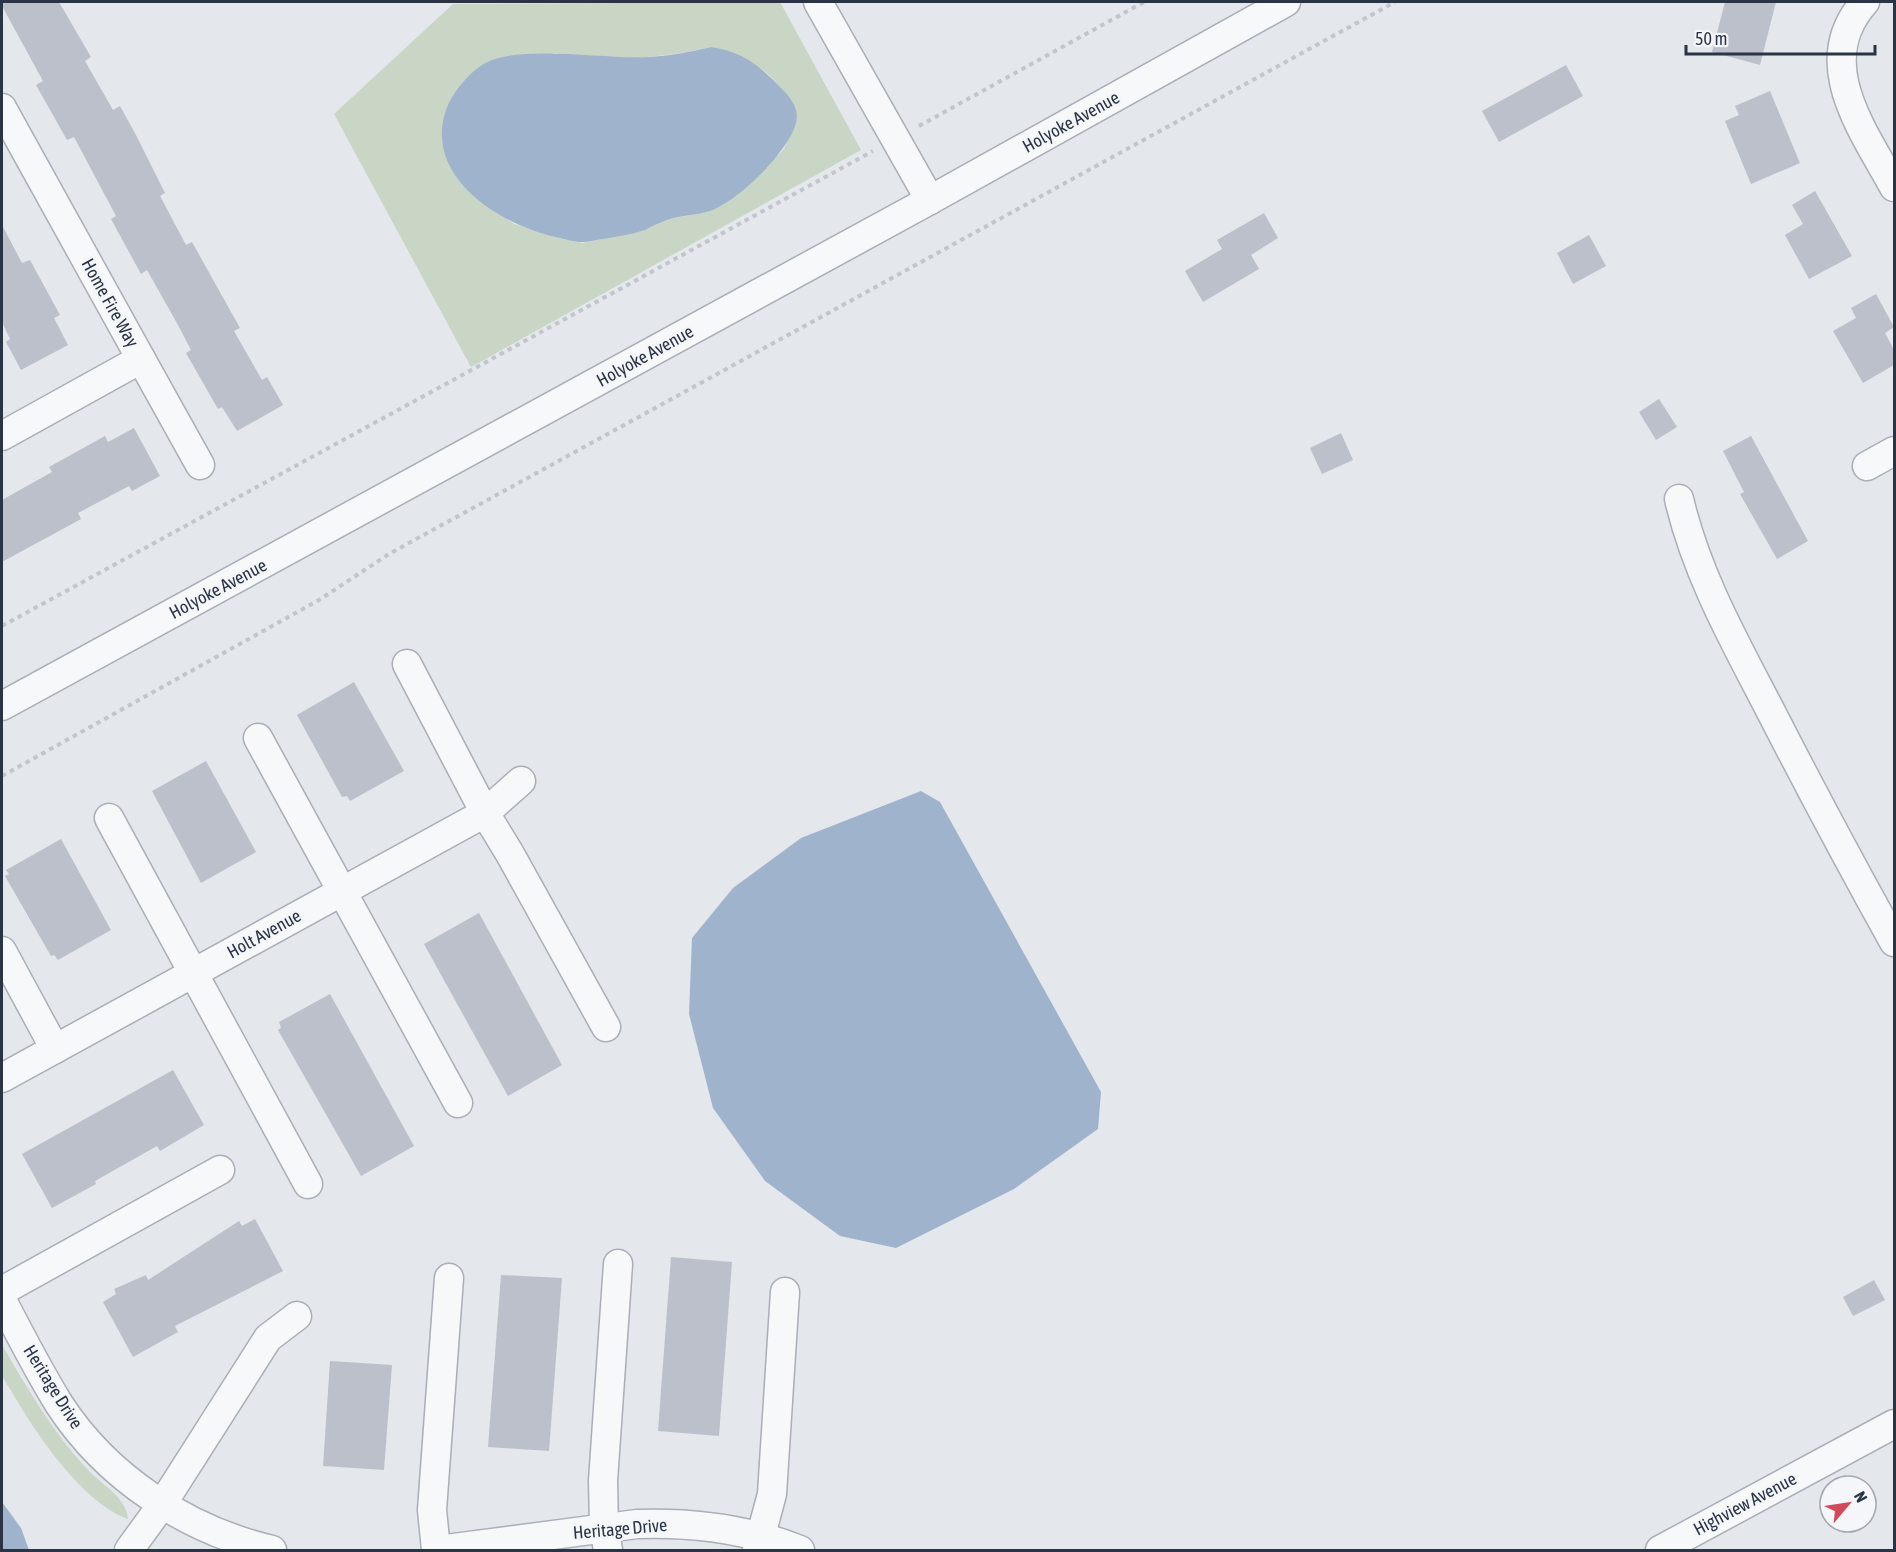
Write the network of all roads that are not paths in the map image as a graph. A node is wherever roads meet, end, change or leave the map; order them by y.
1 (818, 2) edge
2 (1286, 2) edge
3 (1865, 2) edge
4 (2, 108) edge
5 (1894, 187) edge
6 (930, 200) junction
7 (141, 359) junction
8 (2, 436) edge
9 (1894, 451) edge
10 (200, 465) dead end
11 (1867, 466) dead end
12 (1679, 499) dead end
13 (407, 664) dead end
14 (2, 706) edge
15 (258, 738) dead end
16 (520, 781) dead end
17 (484, 813) junction
18 (109, 818) dead end
19 (341, 892) junction
20 (1894, 942) edge
21 (2, 951) edge
22 (194, 973) junction
23 (606, 1027) dead end
24 (55, 1049) junction
25 (2, 1078) edge
26 (458, 1103) dead end
27 (219, 1170) dead end
28 (308, 1184) dead end
29 (618, 1264) dead end
30 (449, 1278) dead end
31 (2, 1291) edge
32 (785, 1292) dead end
33 (2, 1300) edge
34 (297, 1316) dead end
35 (1894, 1424) edge
36 (161, 1506) junction
37 (606, 1539) edge
38 (759, 1544) edge
39 (129, 1551) edge
40 (272, 1551) edge
41 (437, 1551) edge
42 (800, 1551) edge
43 (1660, 1551) edge

1 - 6 street
2 - 6 street, Holyoke Avenue
3 - 5 street
4 - 7 street, Home Fire Way
6 - 14 street, Holyoke Avenue
7 - 8 street, Home Fire Way
7 - 10 street
9 - 11 street
12 - 20 street
13 - 17 street
15 - 19 street
16 - 17 street, Holt Avenue
17 - 19 street, Holt Avenue
17 - 23 street
18 - 22 street
19 - 22 street, Holt Avenue
19 - 26 street
21 - 24 street
22 - 24 street, Holt Avenue
22 - 28 street
24 - 25 street, Holt Avenue
27 - 31 street
29 - 37 street
30 - 41 street
32 - 38 street
33 - 36 street, Heritage Drive
34 - 36 street
35 - 43 street, Highview Avenue
36 - 39 street
36 - 40 street, Heritage Drive
37 - 38 street, Heritage Drive
37 - 41 street, Heritage Drive
38 - 42 street, Heritage Drive

